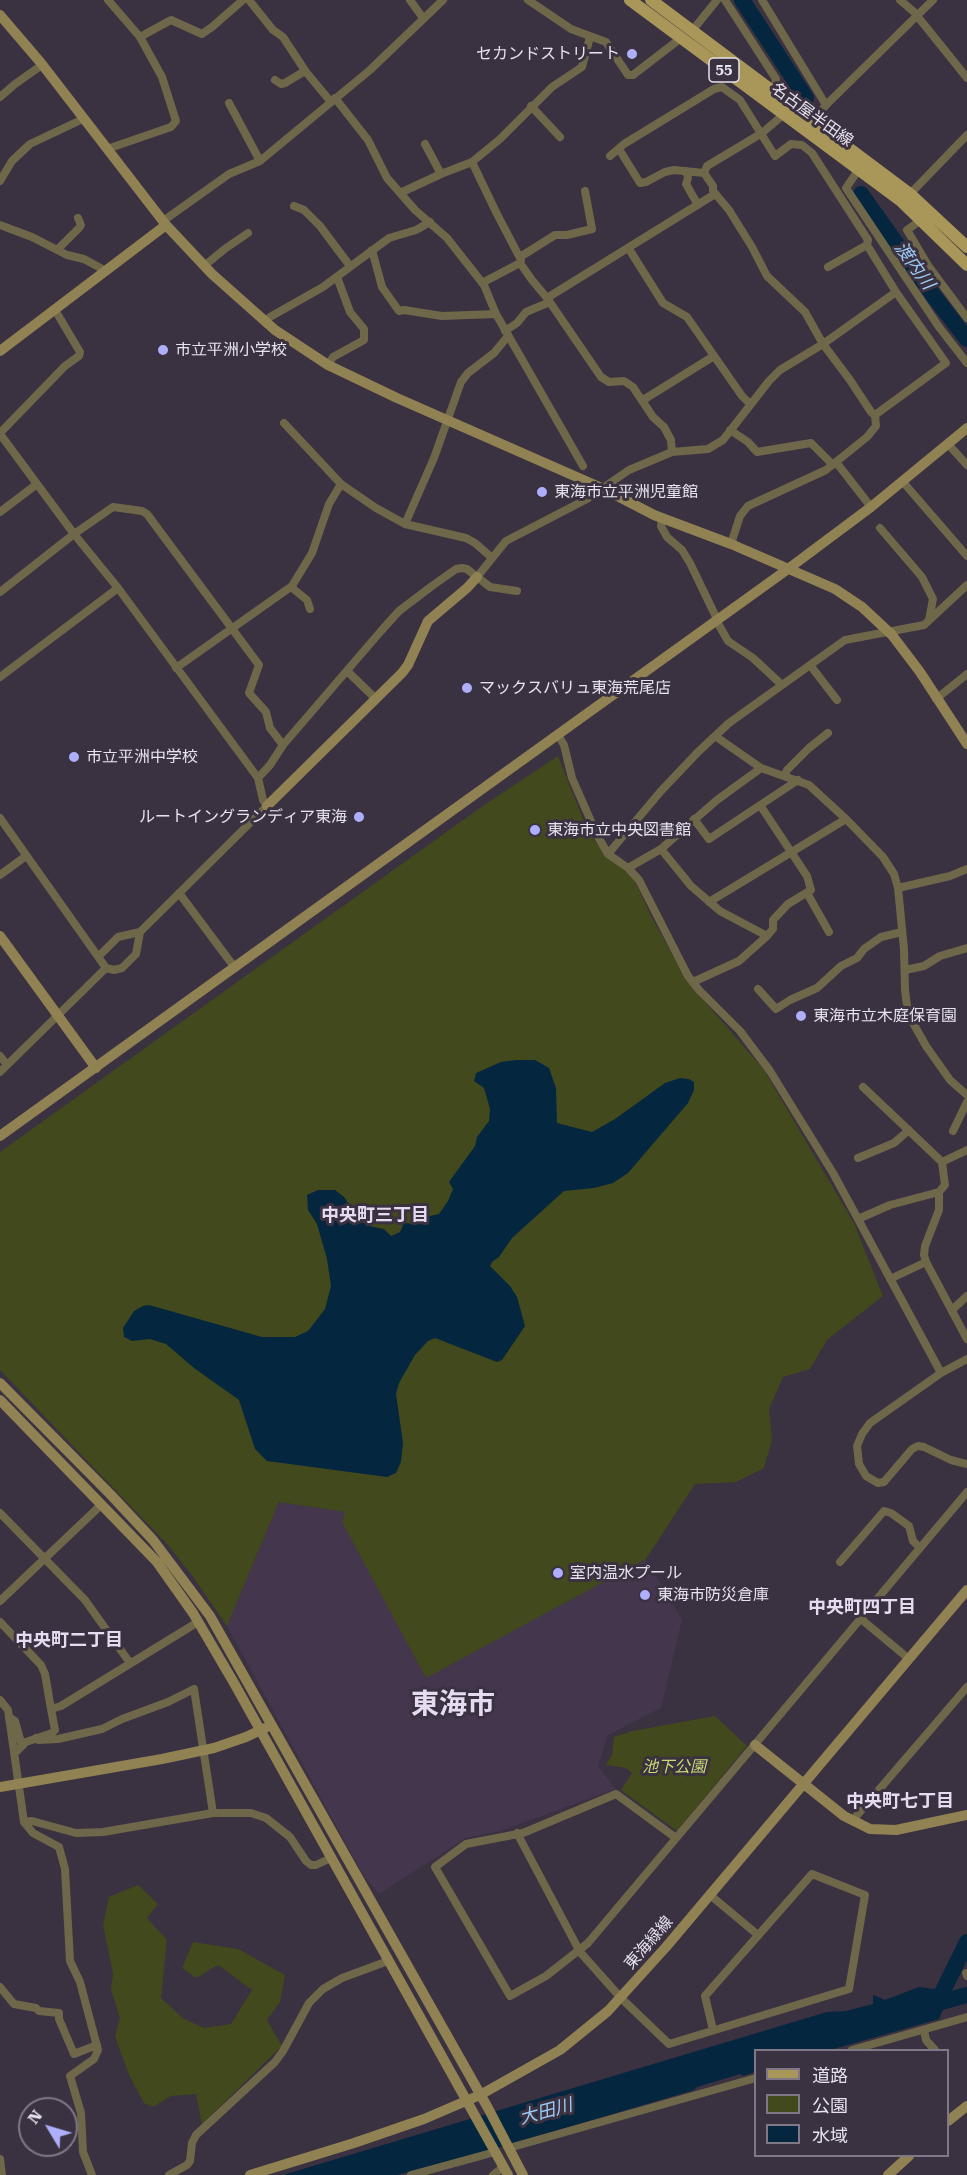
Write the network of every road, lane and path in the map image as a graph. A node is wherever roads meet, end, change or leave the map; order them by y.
1 (108, 0) edge
2 (243, 0) edge
3 (249, 0) edge
4 (410, 0) edge
5 (442, 0) edge
6 (528, 0) edge
7 (630, 0) edge
8 (651, 0) edge
9 (717, 0) edge
10 (725, 0) edge
11 (762, 0) edge
12 (900, 0) edge
13 (933, 0) edge
14 (0, 15) edge
15 (917, 15) junction
16 (423, 18) junction
17 (687, 34) junction
18 (141, 37) junction
19 (590, 37) junction
20 (42, 66) junction
21 (305, 70) junction
22 (967, 78) edge
23 (274, 80) dead end
24 (774, 93) junction
25 (0, 97) edge
26 (333, 100) junction
27 (229, 103) dead end
28 (826, 105) junction
29 (531, 106) junction
30 (783, 115) junction
31 (83, 119) junction
32 (813, 122) junction
33 (762, 133) junction
34 (967, 135) edge
35 (560, 137) dead end
36 (425, 144) dead end
37 (107, 149) junction
38 (619, 149) junction
39 (610, 156) dead end
40 (260, 161) junction
41 (472, 162) junction
42 (859, 169) junction
43 (686, 171) junction
44 (704, 173) junction
45 (441, 174) junction
46 (0, 181) edge
47 (585, 191) dead end
48 (400, 194) junction
49 (715, 194) junction
50 (910, 194) junction
51 (698, 205) junction
52 (294, 206) dead end
53 (78, 218) dead end
54 (921, 220) junction
55 (430, 222) junction
56 (165, 223) junction
57 (0, 225) edge
58 (248, 233) dead end
59 (867, 244) junction
60 (967, 246) edge
61 (629, 249) junction
62 (57, 250) junction
63 (372, 250) junction
64 (520, 260) junction
65 (967, 265) edge
66 (204, 266) junction
67 (350, 266) junction
68 (828, 267) dead end
69 (106, 271) junction
70 (336, 277) junction
71 (482, 283) junction
72 (896, 292) junction
73 (549, 300) junction
74 (55, 310) junction
75 (496, 315) junction
76 (967, 318) edge
77 (265, 322) junction
78 (507, 333) junction
79 (823, 344) junction
80 (1, 348) edge
81 (714, 356) junction
82 (967, 363) edge
83 (328, 365) junction
84 (643, 400) junction
85 (750, 404) junction
86 (875, 415) junction
87 (447, 419) junction
88 (284, 423) dead end
89 (967, 428) edge
90 (730, 430) junction
91 (0, 433) edge
92 (948, 444) junction
93 (672, 452) junction
94 (835, 463) junction
95 (967, 465) edge
96 (583, 466) dead end
97 (903, 482) junction
98 (37, 484) junction
99 (341, 484) junction
100 (604, 489) junction
101 (871, 507) junction
102 (0, 512) edge
103 (662, 519) junction
104 (405, 524) junction
105 (880, 528) dead end
106 (74, 534) junction
107 (731, 544) junction
108 (967, 556) edge
109 (491, 557) junction
110 (788, 569) junction
111 (477, 577) junction
112 (967, 585) edge
113 (291, 587) junction
114 (118, 588) junction
115 (517, 591) dead end
116 (0, 592) edge
117 (310, 609) dead end
118 (716, 620) junction
119 (929, 620) junction
120 (232, 628) junction
121 (888, 631) junction
122 (810, 665) junction
123 (177, 668) junction
124 (347, 671) junction
125 (967, 674) edge
126 (0, 677) edge
127 (782, 685) junction
128 (376, 699) junction
129 (936, 699) junction
130 (837, 700) dead end
131 (828, 733) dead end
132 (558, 735) junction
133 (716, 736) junction
134 (967, 744) edge
135 (283, 745) junction
136 (760, 768) junction
137 (785, 775) junction
138 (258, 778) junction
139 (798, 780) junction
140 (760, 805) junction
141 (267, 806) junction
142 (0, 818) edge
143 (694, 819) junction
144 (846, 819) junction
145 (661, 849) junction
146 (793, 853) junction
147 (608, 854) junction
148 (26, 856) junction
149 (628, 868) junction
150 (967, 869) edge
151 (0, 875) edge
152 (898, 888) junction
153 (179, 893) junction
154 (807, 893) junction
155 (709, 902) junction
156 (140, 932) junction
157 (829, 932) dead end
158 (902, 932) junction
159 (0, 936) edge
160 (767, 936) junction
161 (967, 948) edge
162 (99, 956) junction
163 (106, 968) junction
164 (235, 969) junction
165 (905, 970) junction
166 (693, 982) junction
167 (758, 989) dead end
168 (57, 1016) junction
169 (0, 1056) edge
170 (7, 1065) junction
171 (96, 1068) junction
172 (0, 1072) edge
173 (863, 1088) dead end
174 (967, 1095) edge
175 (967, 1102) edge
176 (909, 1130) junction
177 (953, 1131) dead end
178 (0, 1136) edge
179 (967, 1150) edge
180 (858, 1158) dead end
181 (942, 1162) junction
182 (939, 1192) junction
183 (858, 1219) junction
184 (926, 1262) junction
185 (890, 1279) junction
186 (967, 1296) edge
187 (952, 1310) junction
188 (967, 1339) edge
189 (967, 1359) edge
190 (941, 1373) junction
191 (0, 1383) edge
192 (0, 1400) edge
193 (967, 1464) edge
194 (967, 1492) edge
195 (102, 1504) junction
196 (0, 1513) edge
197 (920, 1548) junction
198 (44, 1559) junction
199 (840, 1562) dead end
200 (967, 1590) edge
201 (0, 1601) edge
202 (861, 1619) junction
203 (0, 1622) edge
204 (198, 1622) junction
205 (909, 1659) junction
206 (130, 1663) junction
207 (967, 1687) edge
208 (0, 1700) edge
209 (51, 1709) junction
210 (9, 1718) junction
211 (272, 1724) junction
212 (260, 1731) junction
213 (36, 1738) junction
214 (755, 1745) junction
215 (22, 1746) junction
216 (204, 1750) junction
217 (15, 1753) junction
218 (804, 1783) junction
219 (20, 1784) junction
220 (0, 1787) edge
221 (213, 1814) junction
222 (967, 1815) edge
223 (853, 1820) junction
224 (24, 1822) junction
225 (517, 1833) junction
226 (676, 1838) junction
227 (331, 1858) junction
228 (710, 1895) junction
229 (758, 1935) junction
230 (580, 1952) junction
231 (388, 1961) junction
232 (0, 1988) edge
233 (621, 1998) junction
234 (967, 2018) edge
235 (713, 2030) junction
236 (924, 2030) junction
237 (97, 2045) junction
238 (856, 2049) edge
239 (934, 2049) edge
240 (754, 2079) edge
241 (480, 2096) junction
242 (466, 2101) junction
243 (967, 2106) edge
244 (949, 2120) edge
245 (507, 2146) junction
246 (494, 2150) junction
247 (908, 2157) edge
248 (0, 2159) edge
249 (505, 2171) edge
250 (2, 2175) edge
251 (92, 2175) edge
252 (169, 2175) edge
253 (250, 2175) edge
254 (411, 2175) edge
255 (493, 2175) edge
256 (523, 2175) edge
257 (888, 2175) edge

1 - 18 street
2 - 18 street
3 - 21 street
4 - 16 street
5 - 16 street
6 - 19 street
7 - 17 main road, 名古屋半田線 / 55
8 - 17 main road, 名古屋半田線 / 55
9 - 17 street
10 - 24 street
11 - 28 street
12 - 15 street
13 - 15 street
14 - 20 street
15 - 22 street
15 - 28 street
16 - 26 street
17 - 19 street
17 - 24 main road, 名古屋半田線 / 55
17 - 30 main road, 名古屋半田線 / 55
18 - 37 street
19 - 29 street
20 - 25 street
20 - 31 street
21 - 23 street
21 - 26 street
24 - 32 main road, 名古屋半田線 / 55
26 - 40 street
26 - 48 street
27 - 40 street
28 - 32 street
29 - 35 street
29 - 41 street
30 - 33 street
30 - 42 main road, 名古屋半田線 / 55
31 - 37 street
31 - 46 street
32 - 50 main road, 名古屋半田線 / 55
33 - 38 street
33 - 44 street
33 - 59 street
34 - 50 street
36 - 45 street
37 - 56 street
38 - 39 street
38 - 43 street
40 - 56 street
41 - 45 street
41 - 64 street
42 - 54 main road, 名古屋半田線 / 55
42 - 82 street
43 - 44 street
43 - 51 street
44 - 49 street
45 - 48 street
47 - 64 street
48 - 55 street
49 - 51 street
49 - 79 street
50 - 60 main road, 名古屋半田線 / 55
51 - 61 street
52 - 67 street
53 - 62 street
54 - 65 main road, 名古屋半田線 / 55
54 - 76 street
55 - 63 street
55 - 71 street
56 - 66 street
56 - 69 street
57 - 62 street
58 - 66 street
59 - 68 street
59 - 72 street
61 - 73 street
61 - 81 street
62 - 69 street
63 - 67 street
63 - 75 street
64 - 71 street
64 - 73 street
66 - 77 street
67 - 70 street
69 - 74 street
70 - 77 street
70 - 83 street
71 - 75 street
72 - 79 street
72 - 86 street
73 - 78 street
73 - 84 street
74 - 80 street
74 - 91 street
75 - 78 street
77 - 83 street
78 - 87 street
78 - 96 street
79 - 85 street
79 - 86 street
81 - 84 street
81 - 85 street
83 - 87 street
84 - 93 street
85 - 90 street
86 - 94 street
87 - 100 street
87 - 104 street
88 - 99 street
89 - 92 street
90 - 93 street
90 - 94 street
91 - 98 street
92 - 95 street
92 - 97 street
93 - 100 street
94 - 101 street
94 - 107 street
97 - 101 street
97 - 108 street
98 - 102 street
98 - 106 street
99 - 104 street
99 - 113 street
100 - 103 street
100 - 109 street
101 - 110 street
103 - 107 street
103 - 118 street
104 - 109 street
105 - 119 street
106 - 114 street
106 - 116 street
106 - 120 street
107 - 110 street
109 - 111 street
110 - 118 street
110 - 121 street
111 - 115 street
111 - 124 street
111 - 128 street
112 - 119 street
113 - 117 street
113 - 120 street
114 - 123 street
114 - 126 street
118 - 127 street
118 - 132 street
119 - 121 street
120 - 123 street
120 - 135 street
121 - 122 street
121 - 129 street
122 - 127 street
122 - 130 street
123 - 138 street
124 - 128 street
124 - 135 street
125 - 129 street
127 - 133 street
128 - 141 street
129 - 134 street
131 - 137 street
132 - 147 street
132 - 164 street
133 - 136 street
133 - 147 street
135 - 138 street
136 - 137 street
136 - 143 street
137 - 139 street
138 - 141 street
139 - 140 street
139 - 144 street
140 - 143 street
140 - 146 street
141 - 153 street
142 - 148 street
143 - 145 street
144 - 146 street
144 - 152 street
145 - 149 street
145 - 155 street
146 - 154 street
146 - 155 street
147 - 149 street
148 - 151 street
148 - 162 street
149 - 166 street
150 - 152 street
152 - 158 street
153 - 156 street
153 - 164 street
154 - 157 street
154 - 160 street
155 - 160 street
156 - 162 street
156 - 163 street
158 - 165 street
158 - 167 street
159 - 168 street
160 - 166 street
161 - 165 street
162 - 163 street
163 - 168 street
164 - 171 street
165 - 174 street
166 - 183 street
168 - 170 street
168 - 171 street
169 - 170 street
170 - 172 street
171 - 178 street
173 - 176 street
175 - 177 street
176 - 180 street
176 - 181 street
179 - 181 street
181 - 182 street
182 - 183 street
182 - 184 street
183 - 185 street
184 - 185 street
184 - 187 street
185 - 190 street
186 - 187 street
187 - 188 street
189 - 190 street
190 - 193 street
191 - 211 street
192 - 195 street
194 - 197 street
195 - 198 street
195 - 204 street
196 - 198 street
197 - 199 street
197 - 202 street
198 - 201 street
198 - 206 street
200 - 205 street, 東海緑線
202 - 205 street
202 - 214 street
203 - 209 street
204 - 206 street
204 - 212 street
205 - 218 street, 東海緑線
206 - 209 street
207 - 223 street
208 - 210 street
209 - 213 street
210 - 215 street
210 - 217 street
211 - 212 street
211 - 241 street
212 - 216 street
212 - 227 street
213 - 215 street
213 - 216 street
214 - 218 street
214 - 226 street
215 - 217 street
216 - 219 street
216 - 221 street
217 - 219 street
218 - 223 street
218 - 228 street, 東海緑線
219 - 220 street
219 - 224 street
221 - 224 street
221 - 227 street
222 - 223 street
224 - 237 street
225 - 226 street
225 - 230 street
225 - 230 street
226 - 230 street
227 - 231 street
228 - 229 street
228 - 233 street, 東海緑線
229 - 235 street
229 - 235 street
230 - 233 street
231 - 242 street
231 - 252 street
232 - 237 street
233 - 235 street
233 - 241 street, 東海緑線
234 - 236 street
236 - 238 street
236 - 239 street
237 - 251 street
240 - 245 street
241 - 242 street, 東海緑線
241 - 245 street
242 - 246 street
242 - 253 street, 東海緑線
243 - 244 street
245 - 256 street
246 - 249 street
246 - 254 street
247 - 257 street
248 - 250 street
249 - 255 street

